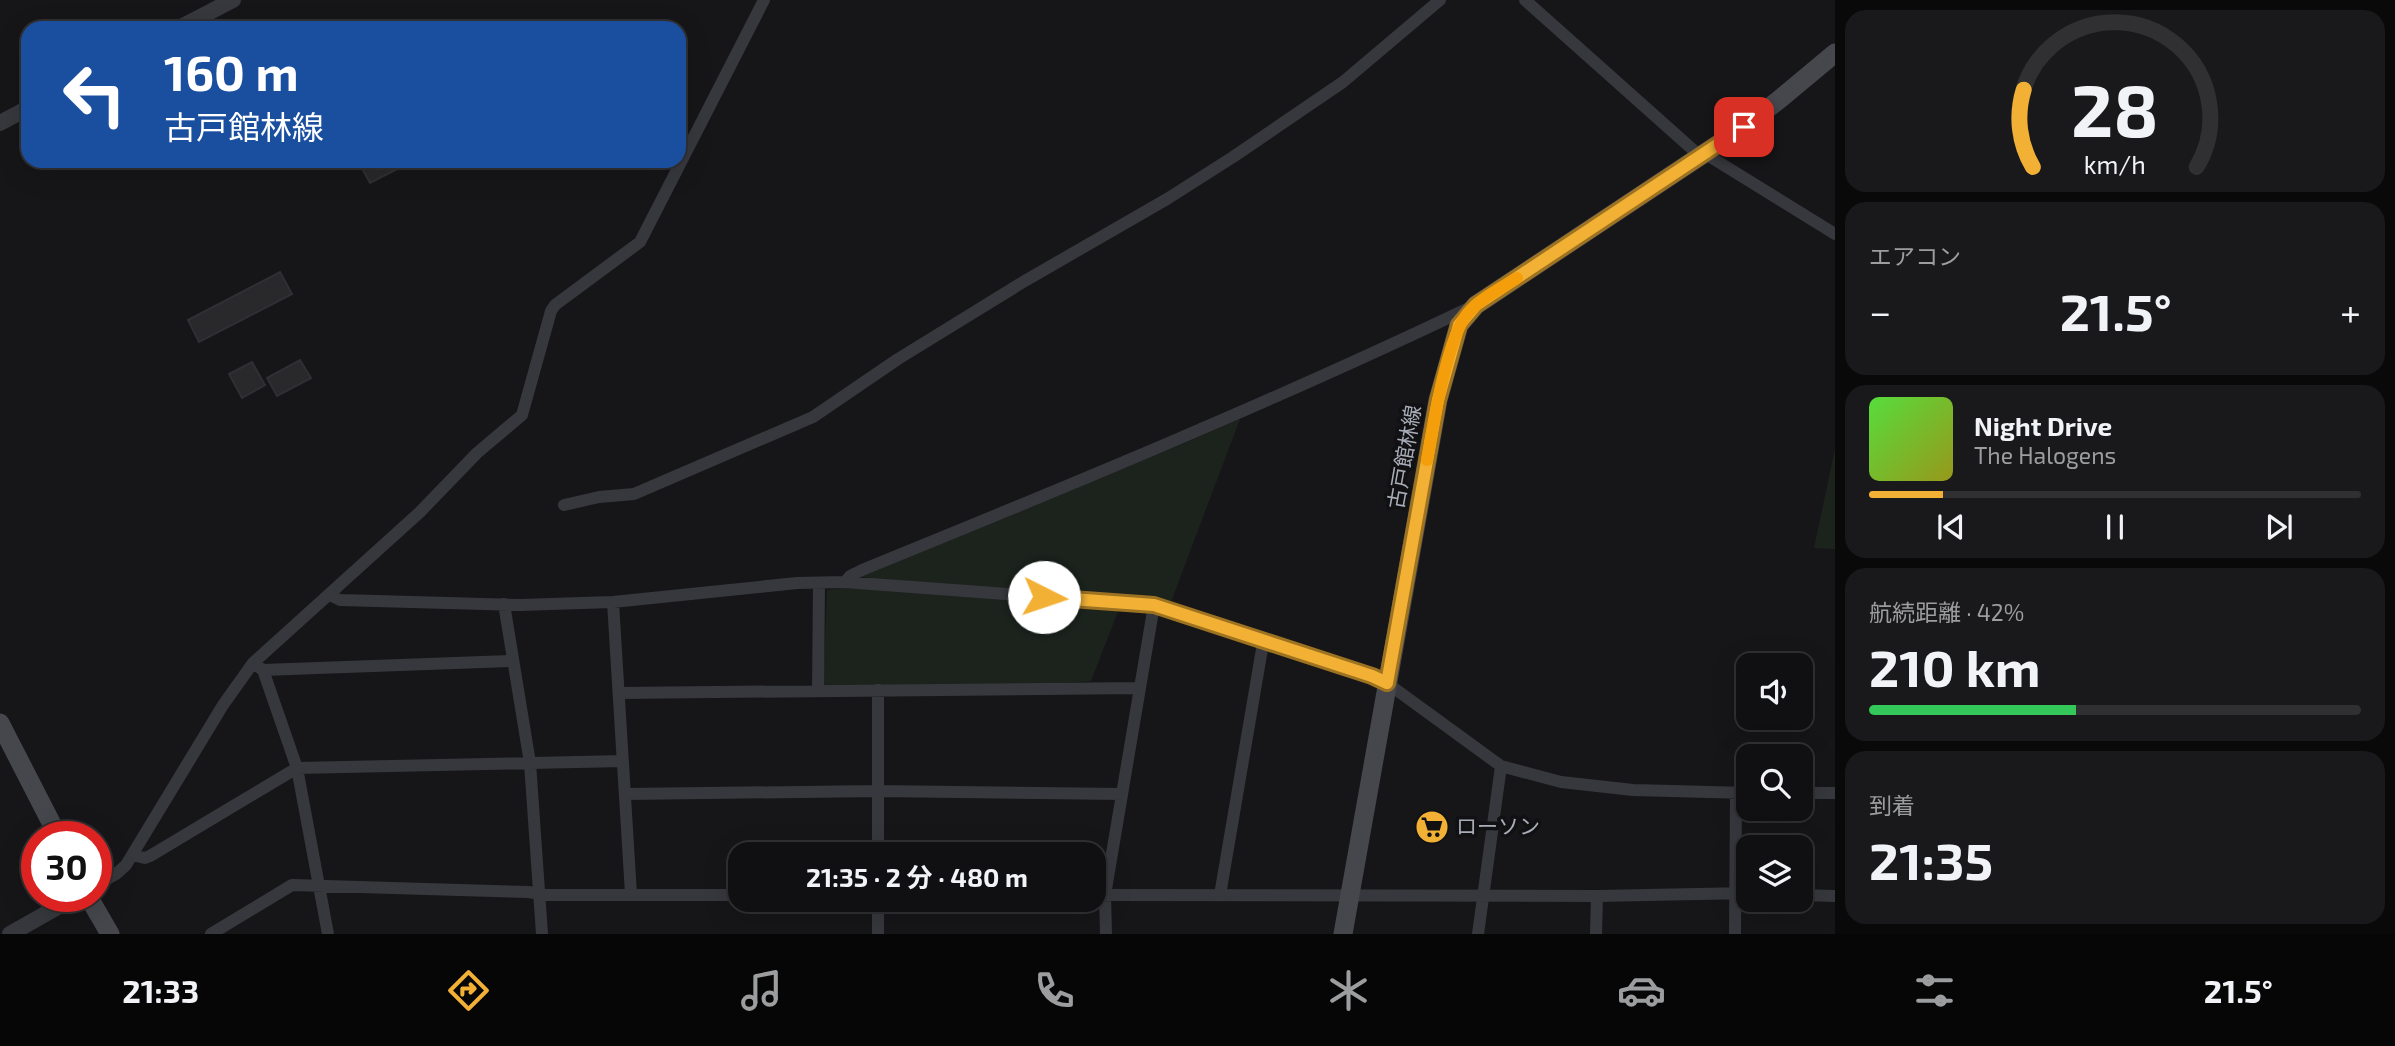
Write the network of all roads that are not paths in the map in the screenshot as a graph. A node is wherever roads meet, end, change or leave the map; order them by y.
1 (233, 0) edge
2 (764, 0) edge
3 (1440, 0) edge
4 (1525, 0) edge
5 (192, 21) edge
6 (1835, 53) edge
7 (21, 112) edge
8 (0, 122) edge
9 (686, 152) edge
10 (1702, 155) junction
11 (678, 168) edge
12 (1835, 234) edge
13 (1476, 305) junction
14 (564, 505) dead end
15 (845, 582) junction
16 (819, 584) junction
17 (330, 595) junction
18 (613, 602) junction
19 (504, 604) junction
20 (1154, 605) junction
21 (1266, 641) junction
22 (513, 661) junction
23 (258, 666) junction
24 (1387, 683) junction
25 (1140, 688) junction
26 (878, 690) junction
27 (818, 691) junction
28 (619, 693) junction
29 (0, 723) edge
30 (623, 761) junction
31 (530, 763) junction
32 (1501, 766) junction
33 (297, 768) junction
34 (878, 792) junction
35 (1736, 793) edge
36 (1813, 793) edge
37 (1835, 793) edge
38 (625, 794) junction
39 (1122, 794) junction
40 (50, 821) edge
41 (878, 842) edge
42 (132, 855) junction
43 (1106, 864) edge
44 (112, 876) edge
45 (319, 885) junction
46 (1736, 893) edge
47 (539, 894) junction
48 (631, 894) junction
49 (728, 895) edge
50 (1106, 895) edge
51 (1220, 895) junction
52 (1350, 895) junction
53 (1484, 895) junction
54 (1813, 895) edge
55 (1597, 896) junction
56 (1835, 896) edge
57 (49, 912) edge
58 (97, 912) edge
59 (878, 912) edge
60 (1102, 912) edge
61 (1739, 912) edge
62 (10, 934) edge
63 (110, 934) edge
64 (211, 934) edge
65 (328, 934) edge
66 (542, 934) edge
67 (878, 934) edge
68 (1106, 934) edge
69 (1343, 934) edge
70 (1478, 934) edge
71 (1597, 934) edge
72 (1735, 934) edge

1 - 5 street
2 - 9 street
3 - 14 street
4 - 10 street
6 - 10 main road, 古戸館林線
7 - 8 street
10 - 12 street
10 - 13 main road, 古戸館林線
11 - 17 street
13 - 15 street
13 - 24 main road, 古戸館林線
15 - 16 street
15 - 20 street
16 - 18 street
16 - 27 street
17 - 19 street
17 - 23 street
18 - 19 street
18 - 28 street
19 - 22 street
20 - 21 street
20 - 25 street
21 - 24 street
21 - 51 street
22 - 23 street
22 - 31 street
23 - 33 street
23 - 42 street
24 - 32 street
24 - 52 main road, 古戸館林線
25 - 26 street
25 - 39 street
26 - 27 street
26 - 34 street
27 - 28 street
28 - 30 street
29 - 40 main road
30 - 31 street
30 - 38 street
31 - 33 street
31 - 47 street
32 - 35 street
32 - 53 street
33 - 42 street
33 - 45 street
34 - 38 street
34 - 39 street
34 - 41 street
36 - 37 street
38 - 48 street
39 - 43 street
42 - 44 street
45 - 47 street
45 - 64 street
45 - 65 street
46 - 55 street
47 - 48 street
47 - 66 street
48 - 49 street
50 - 51 street
51 - 52 street
52 - 53 street
52 - 69 main road, 古戸館林線
53 - 55 street
53 - 70 street
54 - 56 street
55 - 71 street
57 - 62 street
58 - 63 main road
59 - 67 street
60 - 68 street
61 - 72 street

